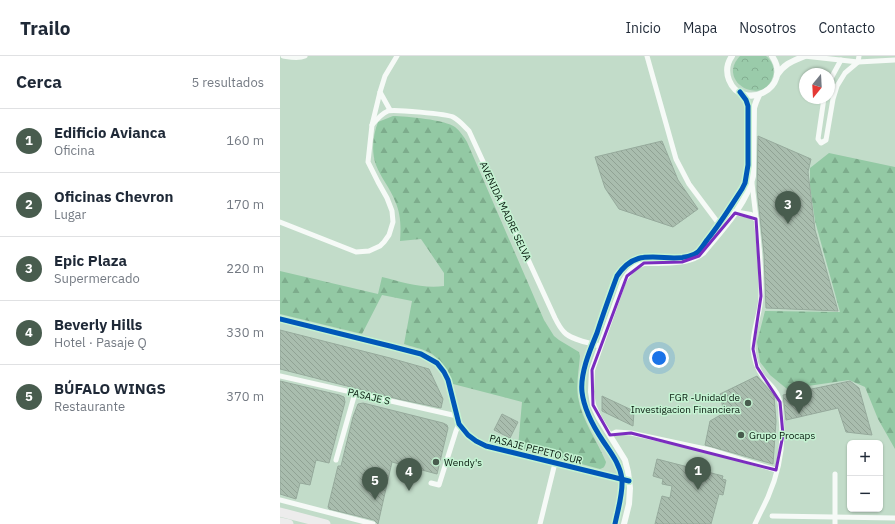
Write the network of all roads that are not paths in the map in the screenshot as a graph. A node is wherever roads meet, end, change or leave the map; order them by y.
1 (283, 56) edge
2 (305, 56) edge
3 (395, 56) edge
4 (647, 56) edge
5 (728, 56) edge
6 (732, 56) edge
7 (773, 56) edge
8 (805, 56) edge
9 (830, 58) edge
10 (859, 59) edge
11 (841, 60) junction
12 (895, 60) edge
13 (728, 63) junction
14 (835, 71) edge
15 (777, 76) junction
16 (380, 92) junction
17 (740, 92) junction
18 (759, 95) junction
19 (835, 95) edge
20 (823, 104) edge
21 (833, 104) edge
22 (390, 110) junction
23 (372, 125) junction
24 (752, 183) junction
25 (732, 211) junction
26 (756, 219) junction
27 (280, 222) edge
28 (721, 226) junction
29 (280, 319) edge
30 (593, 344) junction
31 (600, 346) junction
32 (280, 376) edge
33 (355, 393) junction
34 (457, 416) junction
35 (459, 424) junction
36 (610, 435) junction
37 (336, 460) dead end
38 (556, 463) junction
39 (776, 470) junction
40 (835, 474) dead end
41 (622, 479) junction
42 (629, 481) junction
43 (431, 483) dead end
44 (280, 500) edge
45 (280, 512) edge
46 (772, 516) dead end
47 (835, 518) junction
48 (895, 518) edge
49 (280, 522) edge
50 (289, 524) edge
51 (326, 524) edge
52 (373, 524) edge
53 (540, 524) edge
54 (615, 524) edge
55 (624, 524) edge
56 (755, 524) edge
57 (834, 524) edge

1 - 2 street
3 - 16 street
4 - 28 street
5 - 13 street
6 - 13 street
7 - 15 street
8 - 9 street
8 - 15 street
9 - 11 street
10 - 11 street
10 - 12 street
10 - 19 street
11 - 14 street
13 - 17 street
15 - 18 street
16 - 22 street
16 - 23 street
17 - 18 street
17 - 25 street
18 - 24 street
20 - 21 street
22 - 23 street
22 - 30 street, AVENIDA MADRE SELVA
23 - 27 street
24 - 25 street
24 - 26 street
25 - 26 street
25 - 28 street
26 - 39 street
28 - 30 street
28 - 31 street
29 - 34 street, PASAJE PEPETO SUR
30 - 31 street, AVENIDA MADRE SELVA
30 - 41 street
31 - 36 street
32 - 33 street, PASAJE S
33 - 34 street, PASAJE S
33 - 37 street
34 - 35 street, PASAJE PEPETO SUR
35 - 38 street, PASAJE PEPETO SUR
35 - 43 street
36 - 39 street
36 - 42 street
38 - 41 street, PASAJE PEPETO SUR
38 - 53 street
39 - 56 street
40 - 47 street
41 - 42 street, PASAJE PEPETO SUR
41 - 54 street
42 - 55 street
44 - 52 street
45 - 51 highway
46 - 47 street
47 - 48 street
47 - 57 street
49 - 50 highway

